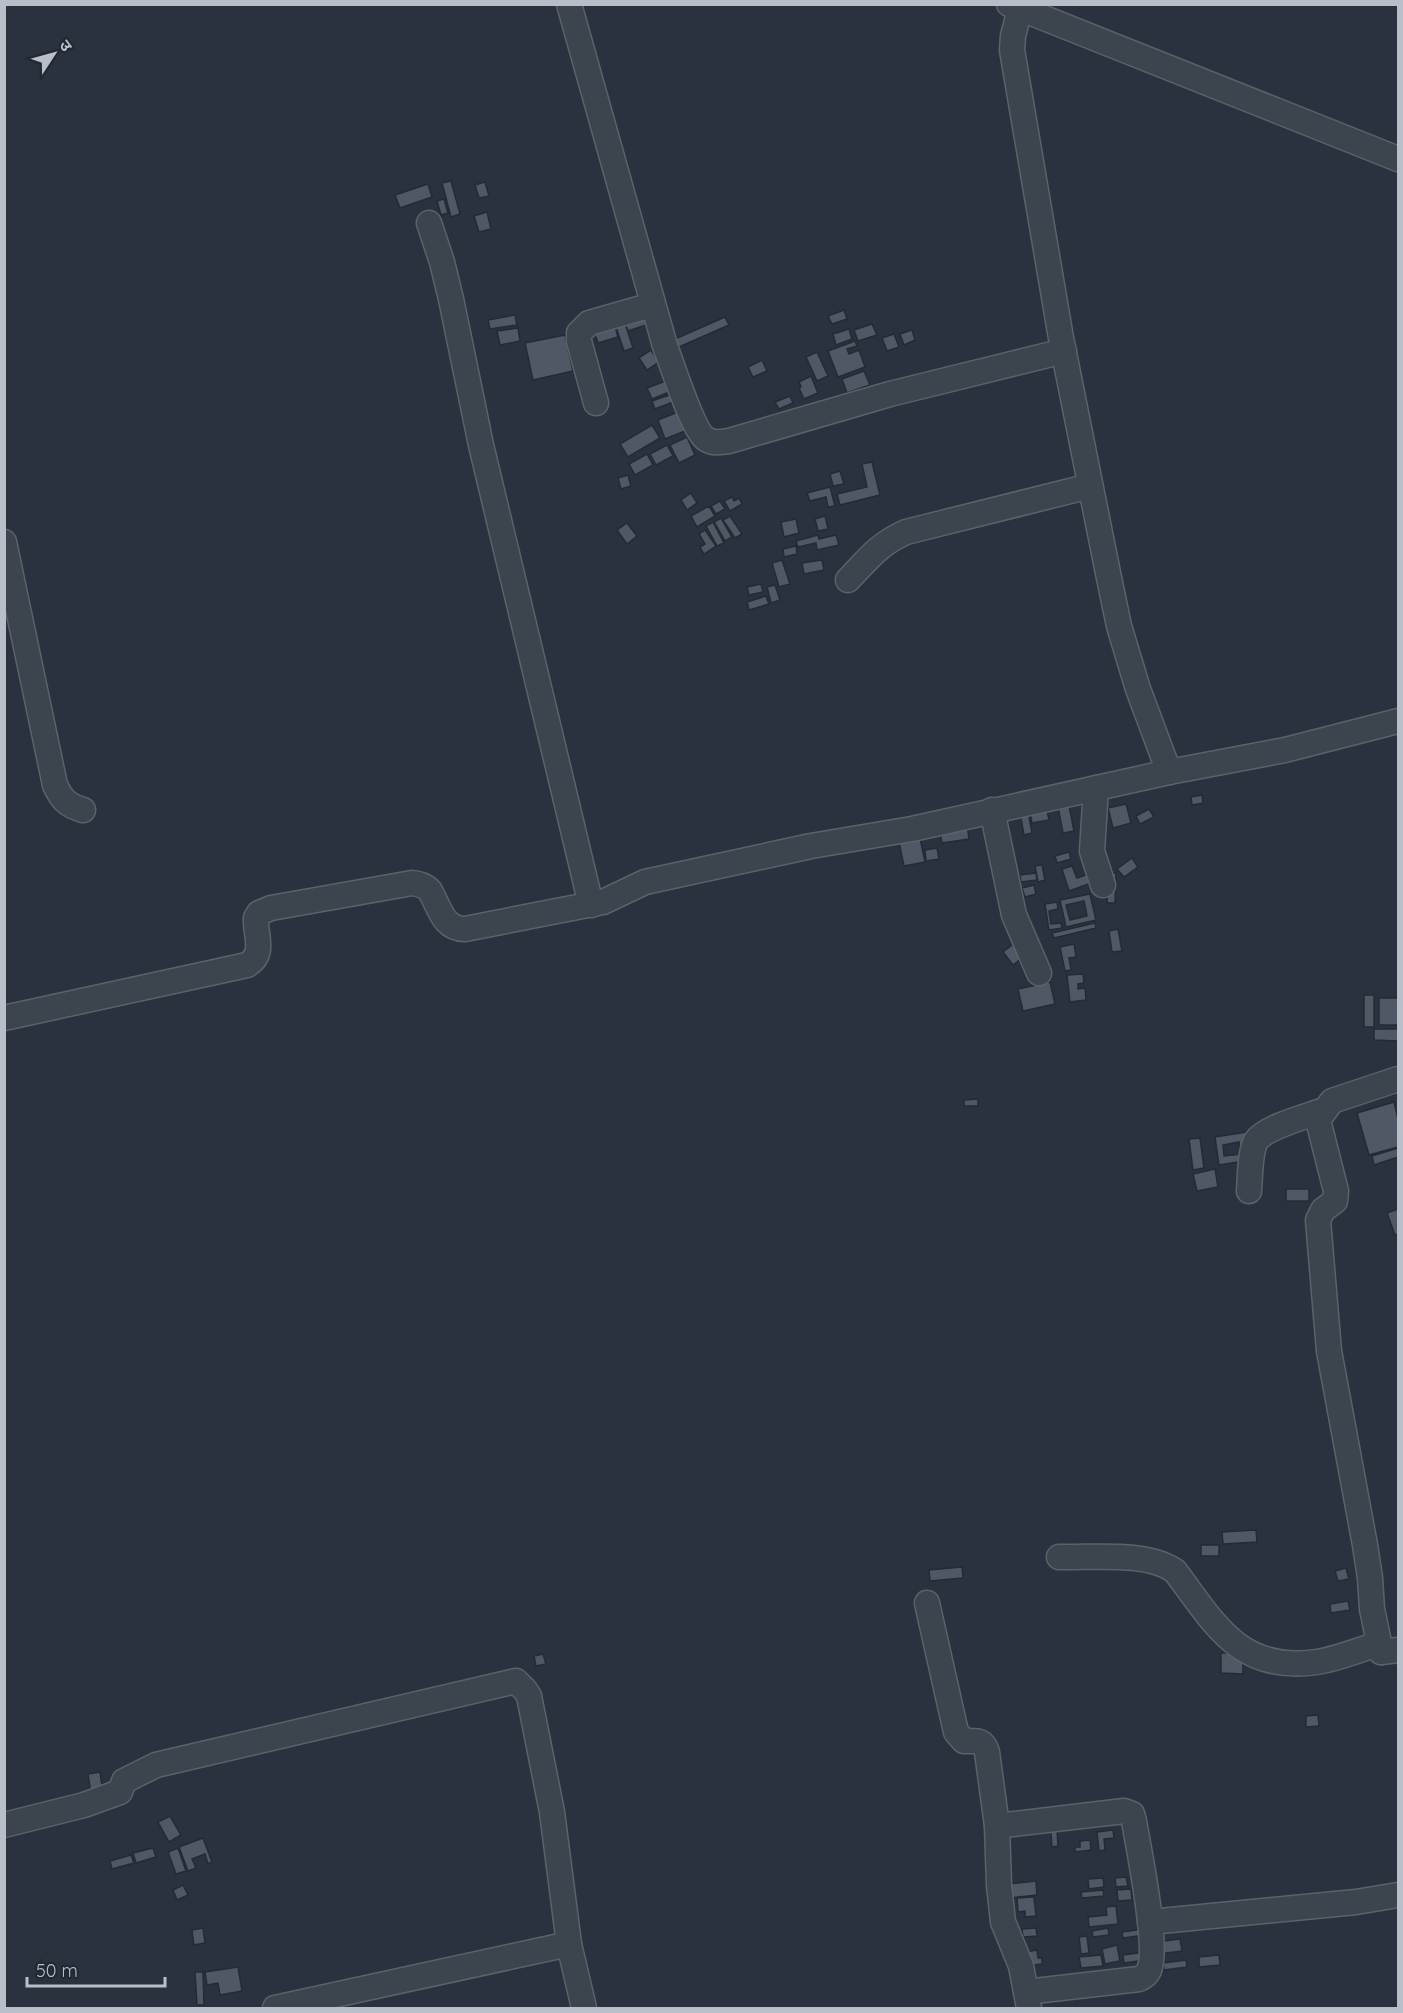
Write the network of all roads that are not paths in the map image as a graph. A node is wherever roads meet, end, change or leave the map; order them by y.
1 (568, 4) edge
2 (1015, 7) edge
3 (1398, 159) edge
4 (429, 223) dead end
5 (652, 305) junction
6 (1064, 351) junction
7 (596, 403) dead end
8 (1090, 486) junction
9 (4, 542) edge
10 (848, 580) dead end
11 (1398, 721) edge
12 (1169, 772) junction
13 (1096, 788) junction
14 (83, 810) dead end
15 (992, 810) junction
16 (1103, 885) dead end
17 (591, 905) junction
18 (1039, 972) dead end
19 (4, 1018) edge
20 (1398, 1079) edge
21 (1324, 1110) junction
22 (1249, 1191) dead end
23 (1059, 1557) dead end
24 (927, 1603) dead end
25 (1385, 1649) edge
26 (1398, 1669) edge
27 (4, 1825) edge
28 (997, 1826) junction
29 (1398, 1895) edge
30 (1149, 1923) junction
31 (569, 1944) junction
32 (1028, 2000) edge
33 (276, 2008) edge
34 (584, 2008) edge

1 - 5 street
2 - 3 street
2 - 6 street
4 - 17 street
5 - 6 street
5 - 7 street
6 - 8 street
8 - 10 street
8 - 12 street
9 - 14 street
11 - 12 street
12 - 13 street
13 - 15 street
13 - 16 street
15 - 17 street
15 - 18 street
17 - 19 street
20 - 21 street
21 - 22 street
21 - 25 street
23 - 25 street
24 - 28 street
25 - 26 street
27 - 31 street
28 - 30 street
28 - 32 street
29 - 30 street
30 - 32 street
31 - 33 street
31 - 34 street

